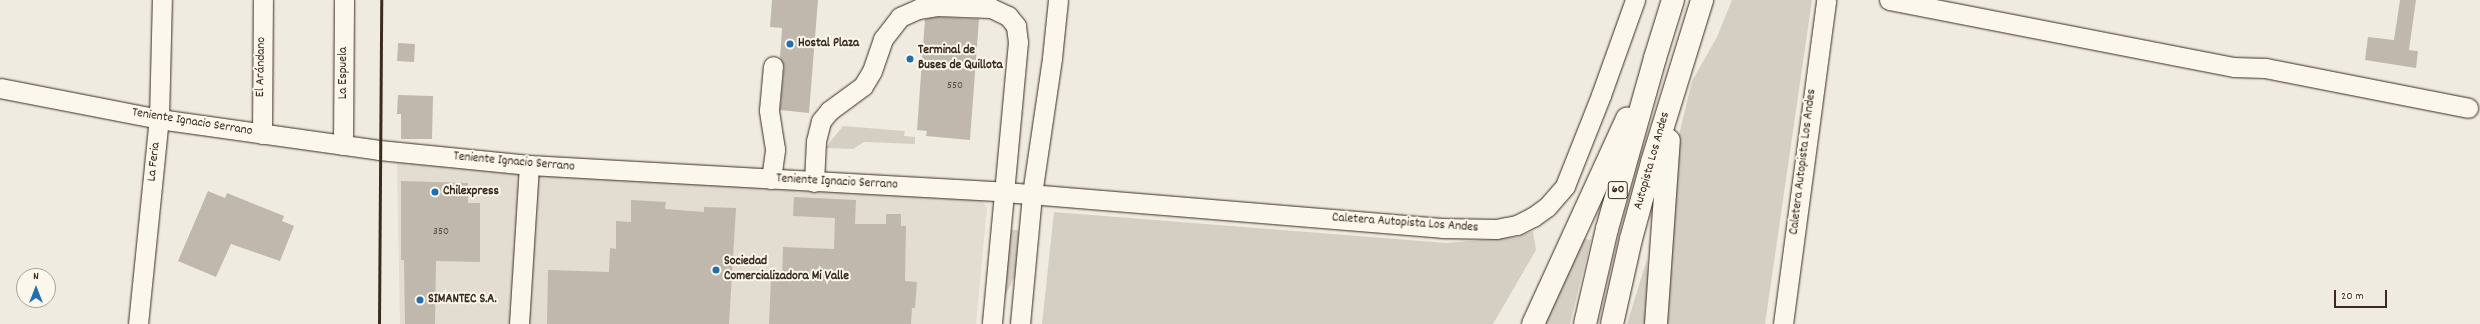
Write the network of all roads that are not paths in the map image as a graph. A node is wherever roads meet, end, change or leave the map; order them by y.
1 (162, 0) edge
2 (263, 0) edge
3 (344, 0) edge
4 (1058, 0) edge
5 (1635, 0) edge
6 (1673, 0) edge
7 (1702, 0) edge
8 (1826, 0) edge
9 (1889, 0) edge
10 (1655, 58) junction
11 (772, 66) dead end
12 (1678, 74) junction
13 (0, 88) edge
14 (2468, 108) dead end
15 (159, 119) junction
16 (262, 134) junction
17 (343, 145) junction
18 (529, 166) junction
19 (770, 179) junction
20 (814, 182) junction
21 (1005, 192) junction
22 (1032, 194) junction
23 (138, 324) edge
24 (519, 324) edge
25 (992, 324) edge
26 (1020, 324) edge
27 (1533, 324) edge
28 (1585, 324) edge
29 (1612, 324) edge
30 (1656, 324) edge
31 (1783, 324) edge

1 - 15 street, La Feria
2 - 16 street, El Arándano
3 - 17 street, La Espuela
4 - 22 street
5 - 22 street, Caletera Autopista Los Andes
6 - 10 highway, Autopista Los Andes / 60
7 - 12 highway, Autopista Los Andes / 60
8 - 31 street, Caletera Autopista Los Andes
9 - 14 street
10 - 27 highway
10 - 28 highway, Autopista Los Andes / 60
11 - 19 street
12 - 29 highway, Autopista Los Andes / 60
12 - 30 highway
13 - 15 street, Teniente Ignacio Serrano
15 - 16 street, Teniente Ignacio Serrano
15 - 23 street, La Feria
16 - 17 street, Teniente Ignacio Serrano
17 - 18 street, Teniente Ignacio Serrano
18 - 19 street, Teniente Ignacio Serrano
18 - 24 street
19 - 20 street, Teniente Ignacio Serrano
20 - 21 street, Teniente Ignacio Serrano
20 - 21 street
21 - 22 street, Teniente Ignacio Serrano
21 - 25 street
22 - 26 street

